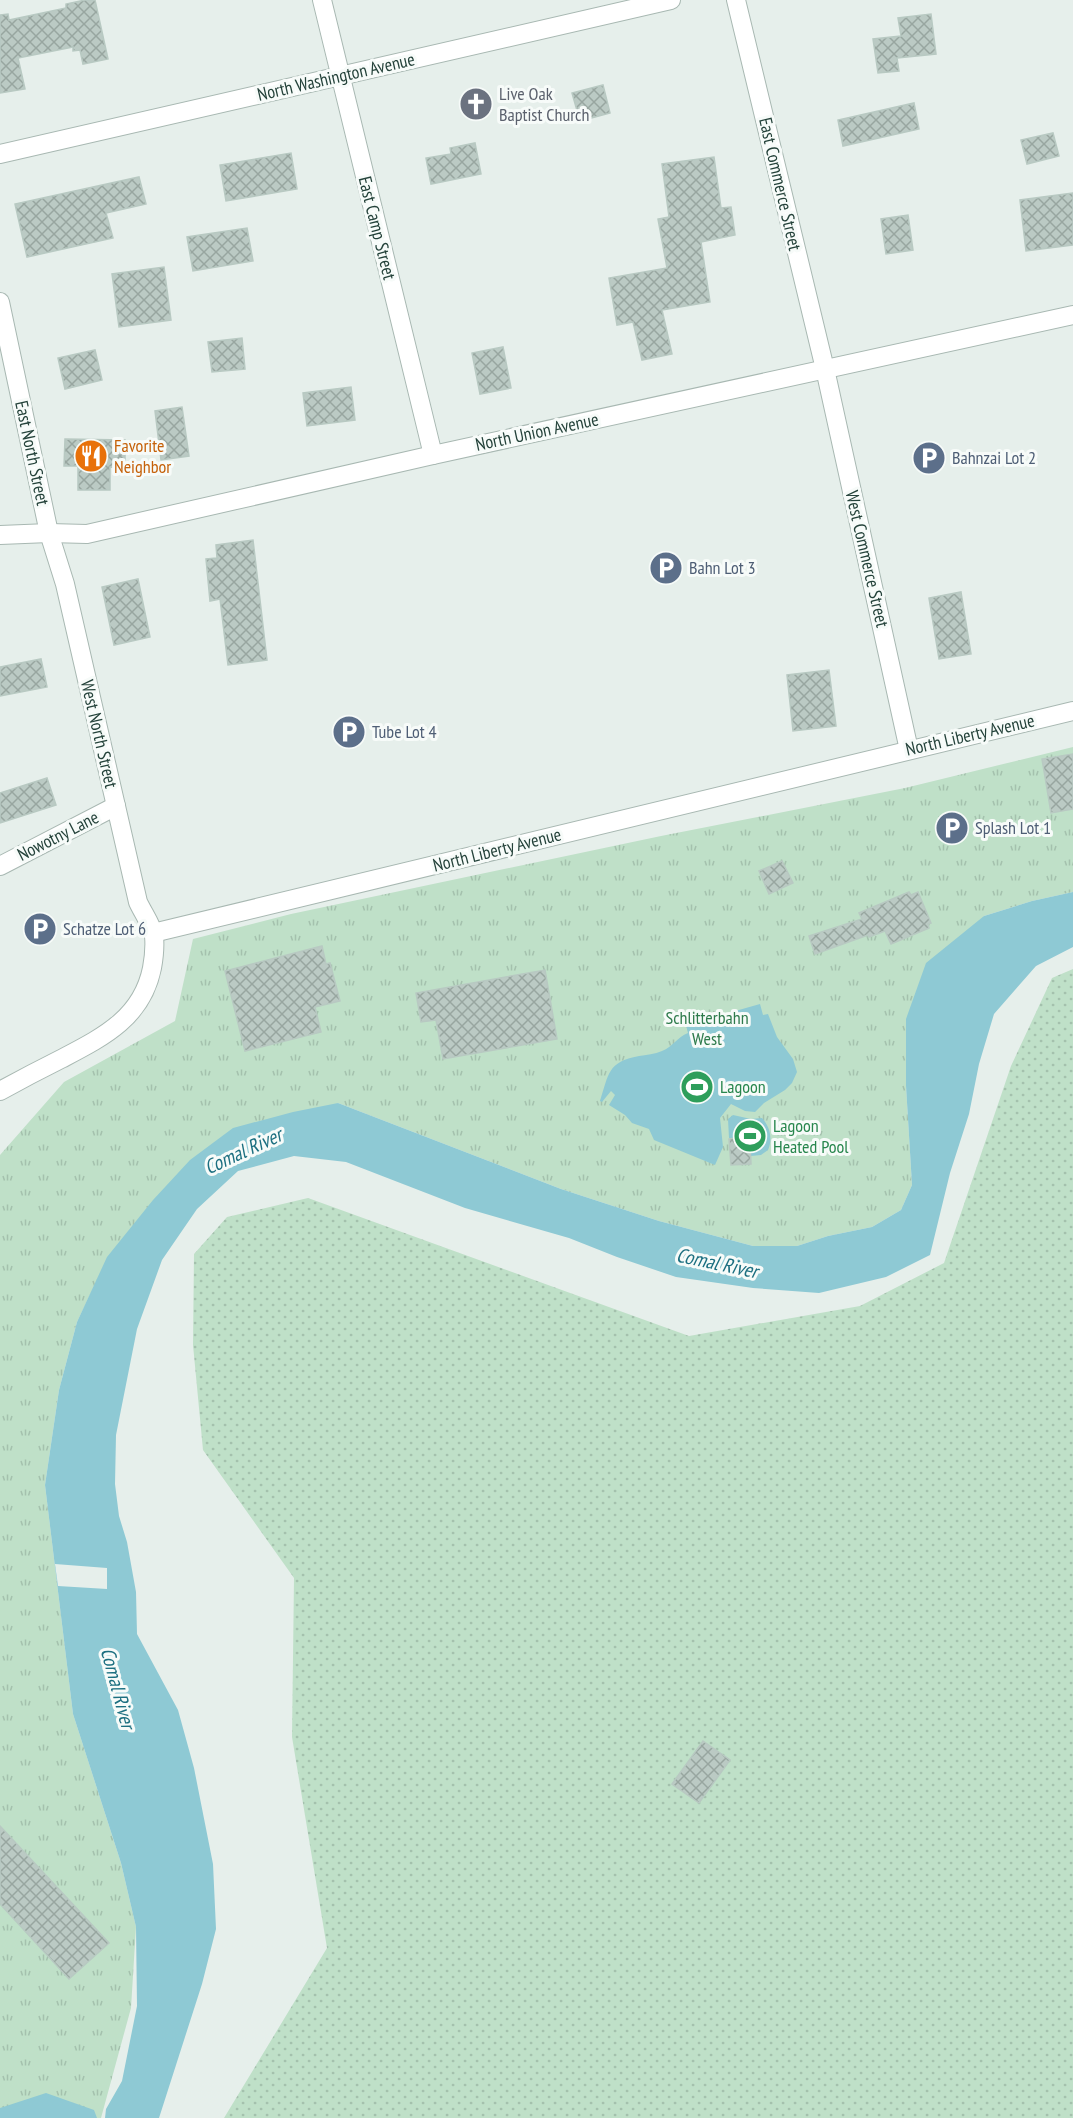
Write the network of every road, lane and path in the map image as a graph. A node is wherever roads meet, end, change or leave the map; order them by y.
1 (322, 0) edge
2 (671, 0) edge
3 (736, 0) edge
4 (340, 76) junction
5 (0, 154) edge
6 (0, 302) edge
7 (1073, 315) edge
8 (825, 369) junction
9 (433, 455) junction
10 (49, 533) junction
11 (0, 535) edge
12 (1073, 711) edge
13 (909, 750) junction
14 (116, 807) junction
15 (0, 867) edge
16 (153, 933) junction
17 (0, 1091) edge

1 - 4 street, East Camp Street
2 - 4 street, North Washington Avenue
3 - 8 street, East Commerce Street
4 - 5 street, North Washington Avenue
4 - 9 street, East Camp Street
6 - 10 street, East North Street
7 - 8 street, North Union Avenue
8 - 9 street, North Union Avenue
8 - 13 street, West Commerce Street
9 - 10 street, North Union Avenue
10 - 11 street, North Union Avenue
10 - 14 street, West North Street
12 - 13 street, North Liberty Avenue
13 - 16 street, North Liberty Avenue
14 - 15 street, Nowotny Lane
14 - 16 street, West North Street
16 - 17 street

